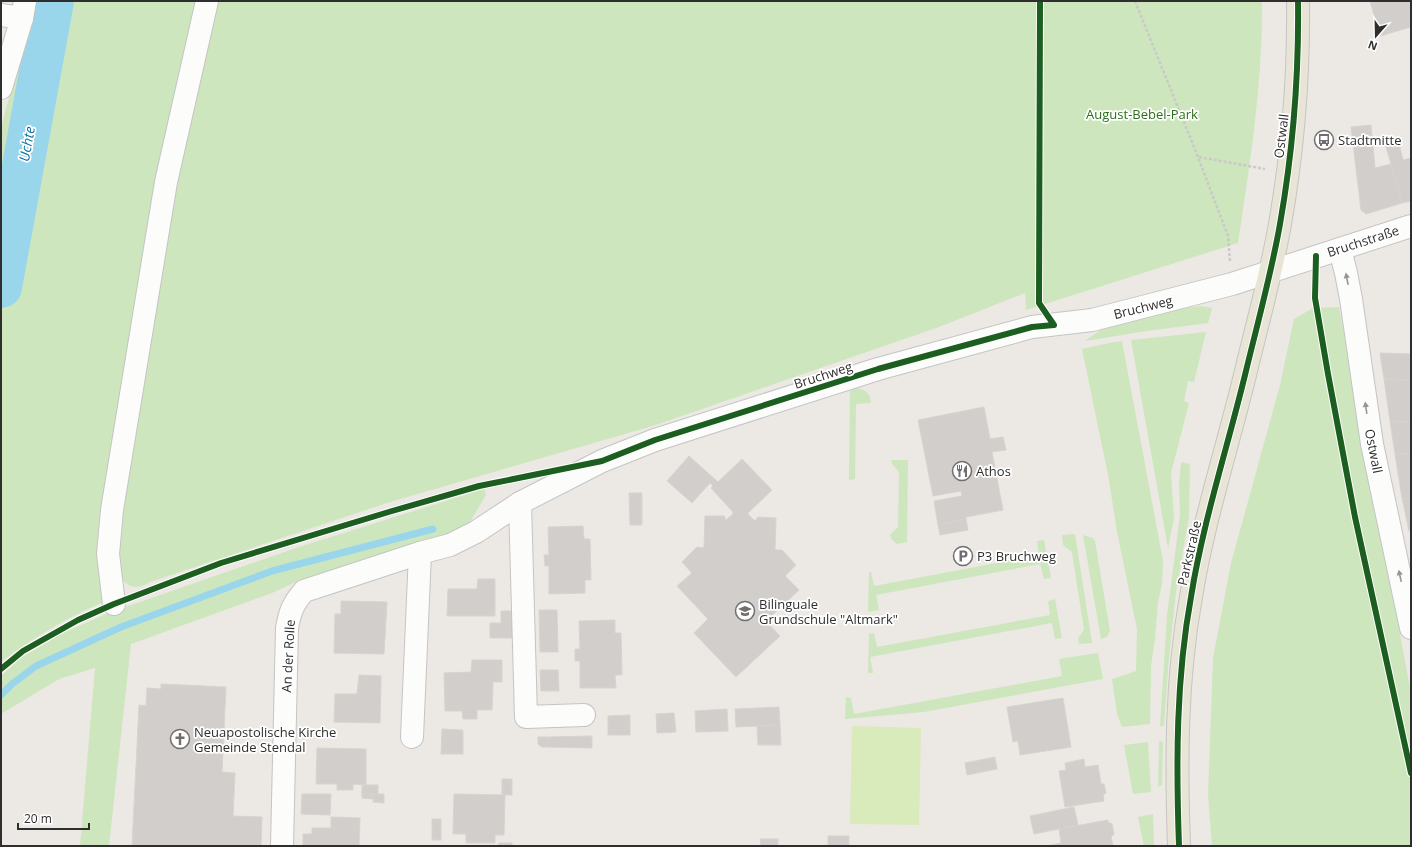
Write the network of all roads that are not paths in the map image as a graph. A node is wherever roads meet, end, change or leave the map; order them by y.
1 (207, 1) edge
2 (1298, 1) edge
3 (16, 12) edge
4 (1, 88) edge
5 (1411, 226) edge
6 (1340, 249) junction
7 (1270, 271) junction
8 (602, 461) joint
9 (520, 503) junction
10 (420, 553) junction
11 (114, 604) dead end
12 (1411, 628) edge
13 (584, 715) dead end
14 (412, 737) dead end
15 (282, 846) edge
16 (1179, 846) edge

1 - 11 street
2 - 7 main road, Ostwall
3 - 4 street
5 - 6 street, Bruchstraße
6 - 7 street, Bruchstraße
12 -> 6 street, Ostwall
7 - 8 street, Bruchweg
7 - 16 main road, Parkstraße
8 - 9 street, An der Rolle
9 - 10 street, An der Rolle
9 - 13 street
10 - 14 street
10 - 15 street, An der Rolle

